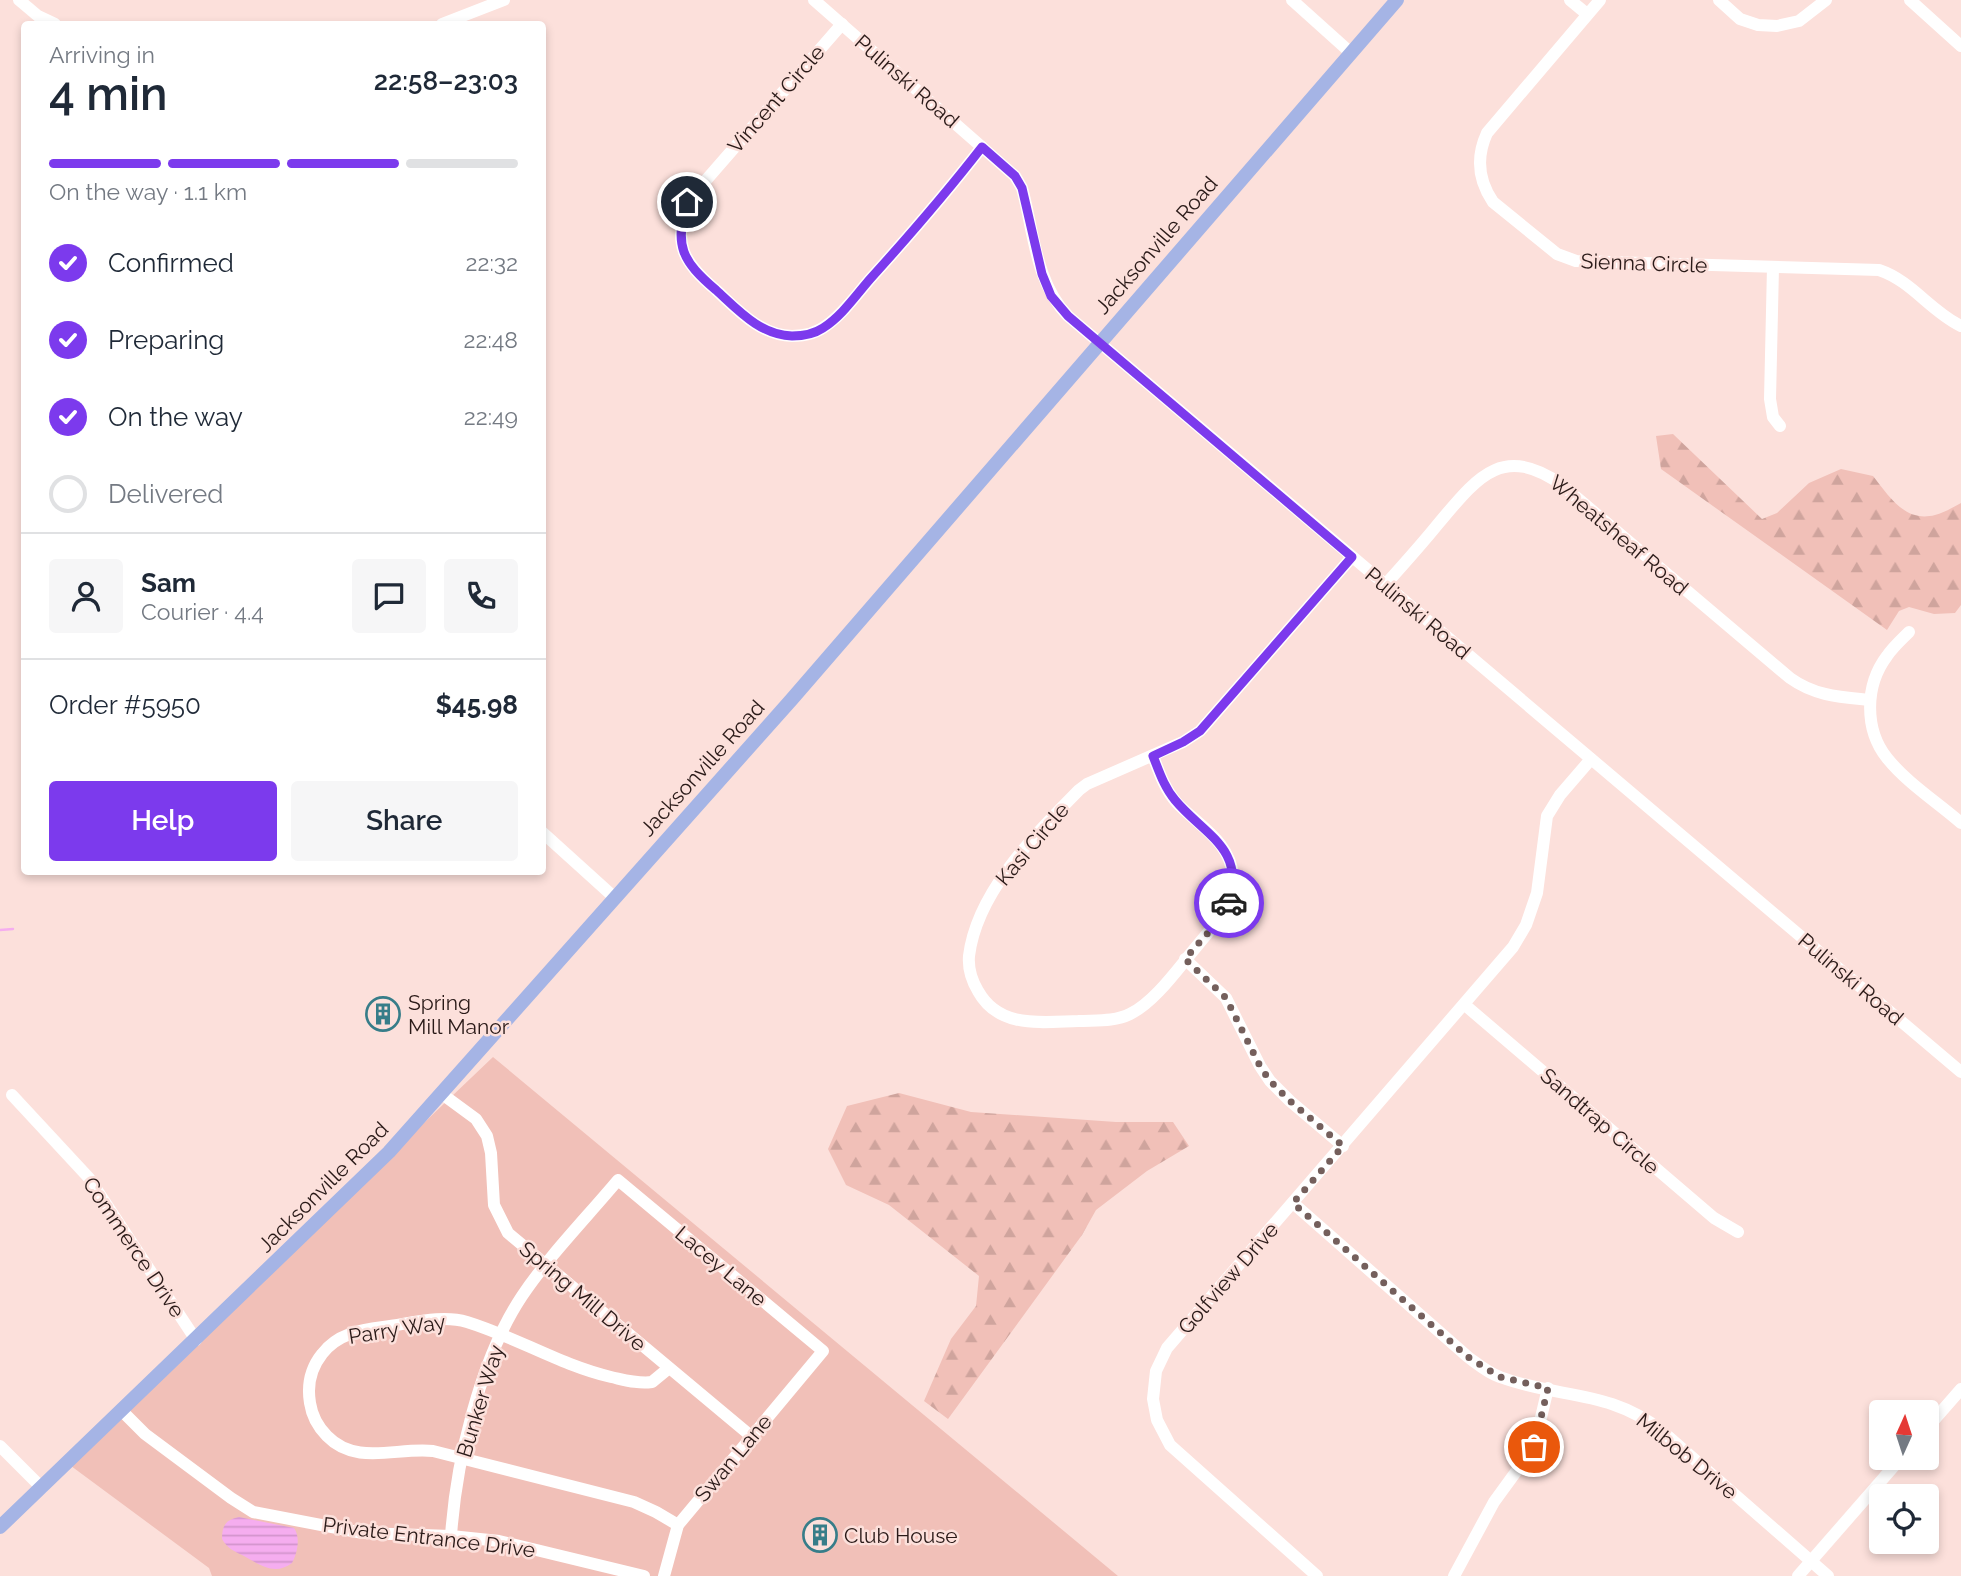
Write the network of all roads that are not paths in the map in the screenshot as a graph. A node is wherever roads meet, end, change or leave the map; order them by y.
1 (19, 0) edge
2 (504, 0) edge
3 (814, 0) edge
4 (1293, 0) edge
5 (1397, 0) edge
6 (1570, 0) edge
7 (1600, 0) edge
8 (1719, 0) edge
9 (1826, 0) edge
10 (1910, 0) edge
11 (1587, 14) junction
12 (49, 21) edge
13 (450, 21) edge
14 (842, 24) junction
15 (1961, 46) edge
16 (1351, 53) junction
17 (982, 147) junction
18 (1773, 267) junction
19 (1961, 326) edge
20 (1099, 342) junction
21 (1780, 426) dead end
22 (1352, 557) junction
23 (1385, 585) junction
24 (1909, 632) dead end
25 (1870, 700) junction
26 (1153, 756) junction
27 (1591, 759) junction
28 (1961, 823) edge
29 (546, 835) edge
30 (615, 898) junction
31 (1185, 959) junction
32 (1465, 1005) junction
33 (1961, 1072) edge
34 (442, 1094) junction
35 (12, 1095) dead end
36 (1343, 1146) junction
37 (618, 1181) joint
38 (1293, 1203) junction
39 (1738, 1232) dead end
40 (546, 1265) junction
41 (500, 1336) junction
42 (196, 1340) junction
43 (823, 1351) joint
44 (669, 1368) junction
45 (1548, 1388) junction
46 (1961, 1389) edge
47 (122, 1411) junction
48 (1939, 1414) edge
49 (751, 1436) junction
50 (0, 1446) edge
51 (462, 1458) junction
52 (1891, 1470) edge
53 (42, 1488) junction
54 (678, 1525) junction
55 (0, 1527) edge
56 (451, 1536) junction
57 (1811, 1561) junction
58 (644, 1576) edge
59 (664, 1576) edge
60 (1317, 1576) edge
61 (1454, 1576) edge
62 (1798, 1576) edge
63 (1828, 1576) edge

1 - 12 street
2 - 13 street
3 - 14 street, Pulinski Road
4 - 16 street
5 - 16 main road, Jacksonville Road
6 - 11 street
7 - 11 street, Sienna Circle
8 - 9 street
10 - 15 street
11 - 18 street, Sienna Circle
14 - 17 street, Pulinski Road
14 - 17 street, Vincent Circle
16 - 20 main road, Jacksonville Road
17 - 20 street, Pulinski Road
18 - 19 street, Sienna Circle
18 - 21 street
20 - 22 street, Pulinski Road
20 - 30 main road, Jacksonville Road
22 - 23 street, Pulinski Road
22 - 26 street, Kasi Circle
23 - 25 street, Wheatsheaf Road
23 - 27 street, Pulinski Road
24 - 25 street
25 - 28 street
26 - 31 street, Kasi Circle
26 - 31 street, Kasi Circle
27 - 32 street, Golfview Drive
27 - 33 street, Pulinski Road
29 - 30 street
30 - 34 main road, Jacksonville Road
31 - 36 street
32 - 36 street, Golfview Drive
32 - 39 street, Sandtrap Circle
34 - 40 street, Spring Mill Drive
34 - 42 main road, Jacksonville Road
35 - 42 street, Commerce Drive
36 - 38 street, Golfview Drive
37 - 40 street, Bunker Way
37 - 43 street, Lacey Lane
38 - 45 street, Milbob Drive
38 - 60 street, Golfview Drive
40 - 41 street, Bunker Way
40 - 44 street, Spring Mill Drive
41 - 44 street, Parry Way
41 - 51 street, Bunker Way
41 - 51 street, Parry Way
42 - 47 main road, Jacksonville Road
43 - 49 street, Swan Lane
44 - 49 street, Spring Mill Drive
45 - 57 street, Milbob Drive
45 - 61 street
46 - 48 street
47 - 53 main road, Jacksonville Road
47 - 56 street, Private Entrance Drive
49 - 54 street, Swan Lane
50 - 53 street
51 - 54 street, Parry Way
51 - 56 street, Bunker Way
52 - 57 street
53 - 55 main road, Jacksonville Road
54 - 59 street, Swan Lane
56 - 58 street, Private Entrance Drive
57 - 62 street
57 - 63 street, Milbob Drive

